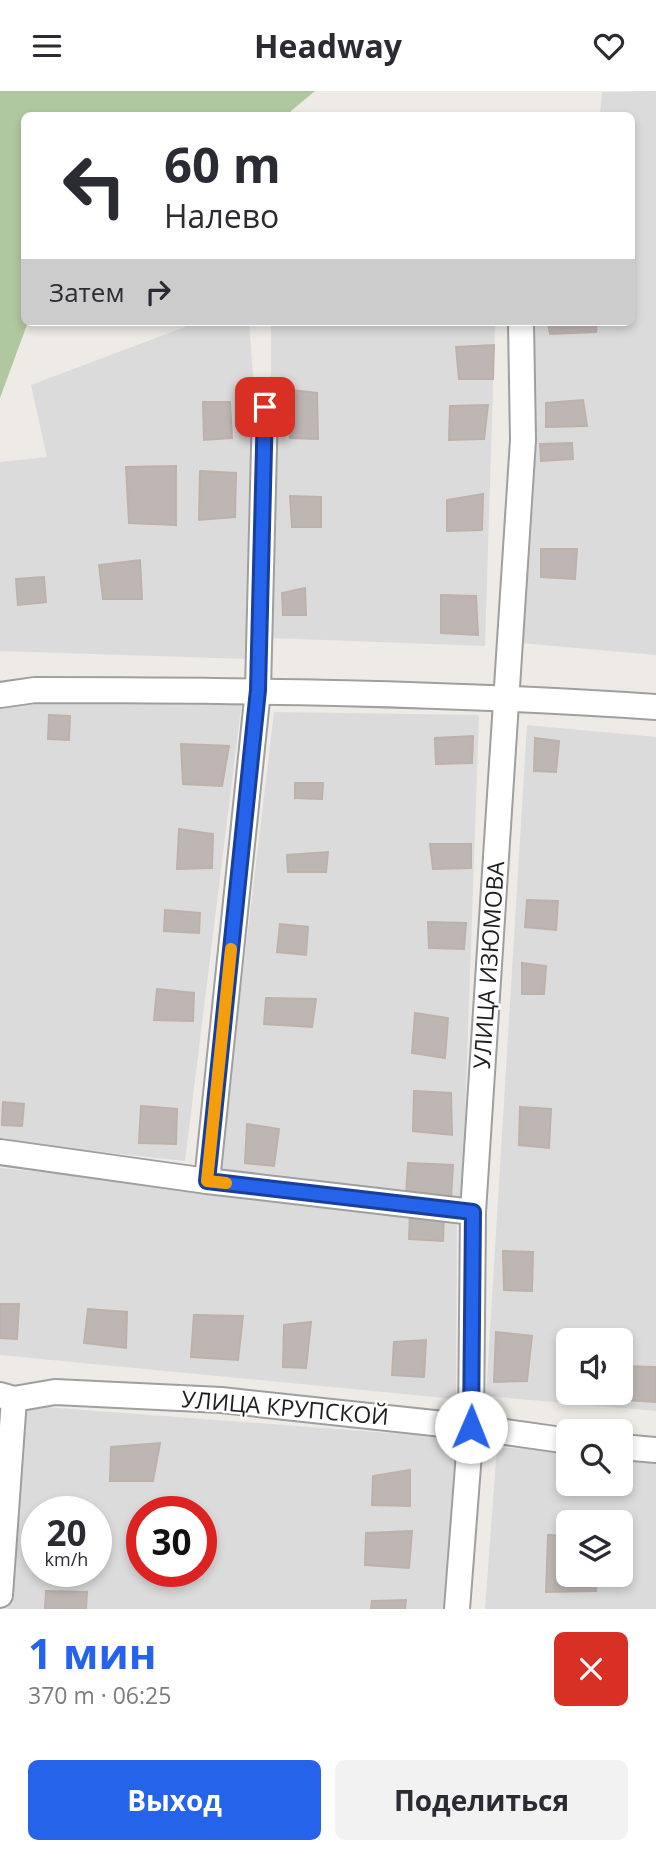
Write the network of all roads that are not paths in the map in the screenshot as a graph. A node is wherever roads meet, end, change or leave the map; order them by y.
1 (521, 326) edge
2 (265, 407) dead end
3 (258, 690) junction
4 (0, 695) edge
5 (507, 697) junction
6 (656, 707) edge
7 (0, 1152) edge
8 (207, 1181) junction
9 (473, 1212) junction
10 (7, 1397) edge
11 (471, 1427) junction
12 (556, 1439) edge
13 (633, 1448) edge
14 (656, 1450) edge
15 (0, 1595) edge
16 (457, 1609) edge

1 - 5 street, УЛИЦА ИЗЮМОВА
2 - 3 street
3 - 4 street
3 - 5 street
3 - 8 street
5 - 6 street
5 - 9 street, УЛИЦА ИЗЮМОВА
7 - 8 street
8 - 9 street
9 - 11 street, УЛИЦА ИЗЮМОВА
10 - 11 street, УЛИЦА КРУПСКОЙ
10 - 15 street
11 - 12 street, УЛИЦА КРУПСКОЙ
11 - 16 street, УЛИЦА ИЗЮМОВА
13 - 14 street

